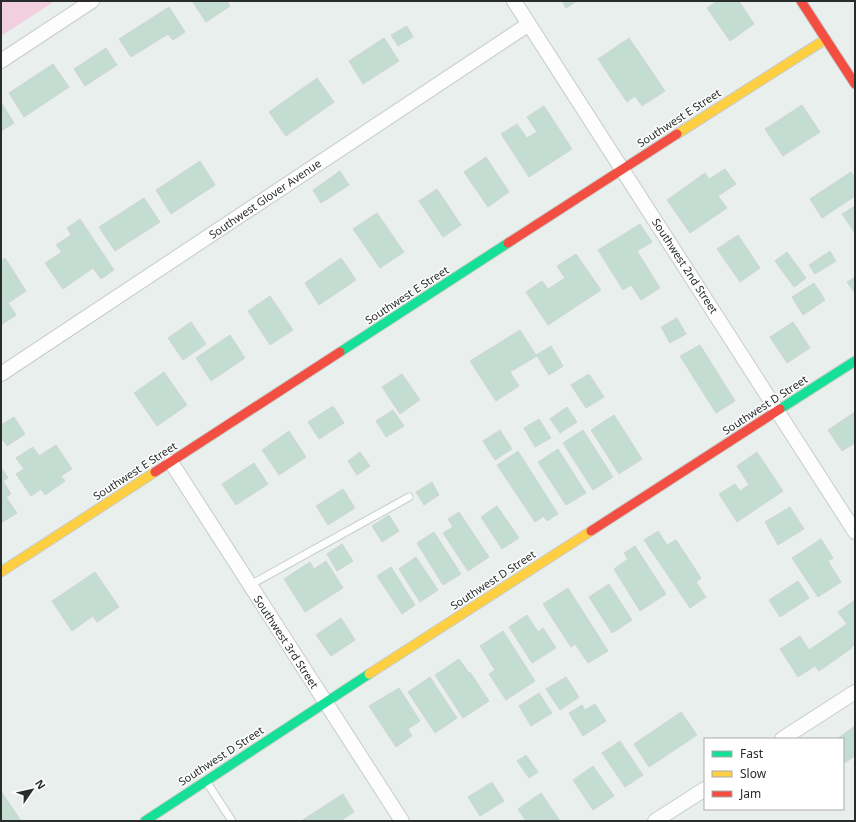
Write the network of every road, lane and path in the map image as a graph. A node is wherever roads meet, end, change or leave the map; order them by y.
1 (92, 1) edge
2 (514, 1) edge
3 (801, 1) edge
4 (529, 24) junction
5 (826, 39) junction
6 (1, 61) edge
7 (855, 84) edge
8 (622, 169) junction
9 (855, 361) edge
10 (1, 374) edge
11 (777, 411) junction
12 (171, 462) junction
13 (409, 497) dead end
14 (855, 532) edge
15 (1, 572) edge
16 (250, 585) junction
17 (855, 692) edge
18 (325, 702) junction
19 (784, 738) edge
20 (206, 781) junction
21 (704, 790) edge
22 (145, 821) edge
23 (232, 821) edge
24 (402, 821) edge
25 (655, 821) edge

1 - 6 street
2 - 4 street, Southwest 2nd Street
3 - 5 street
4 - 8 street, Southwest 2nd Street
4 - 10 street, Southwest Glover Avenue
5 - 7 street
5 - 8 street, Southwest E Street
8 - 11 street, Southwest 2nd Street
8 - 12 street, Southwest E Street
9 - 11 street, Southwest D Street
11 - 14 street, Southwest 2nd Street
11 - 18 street, Southwest D Street
12 - 15 street, Southwest E Street
12 - 16 street, Southwest 3rd Street
13 - 16 lane
16 - 18 street, Southwest 3rd Street
17 - 19 street
18 - 20 street, Southwest D Street
18 - 24 street, Southwest 3rd Street
20 - 22 street, Southwest D Street
20 - 23 lane
21 - 25 street

